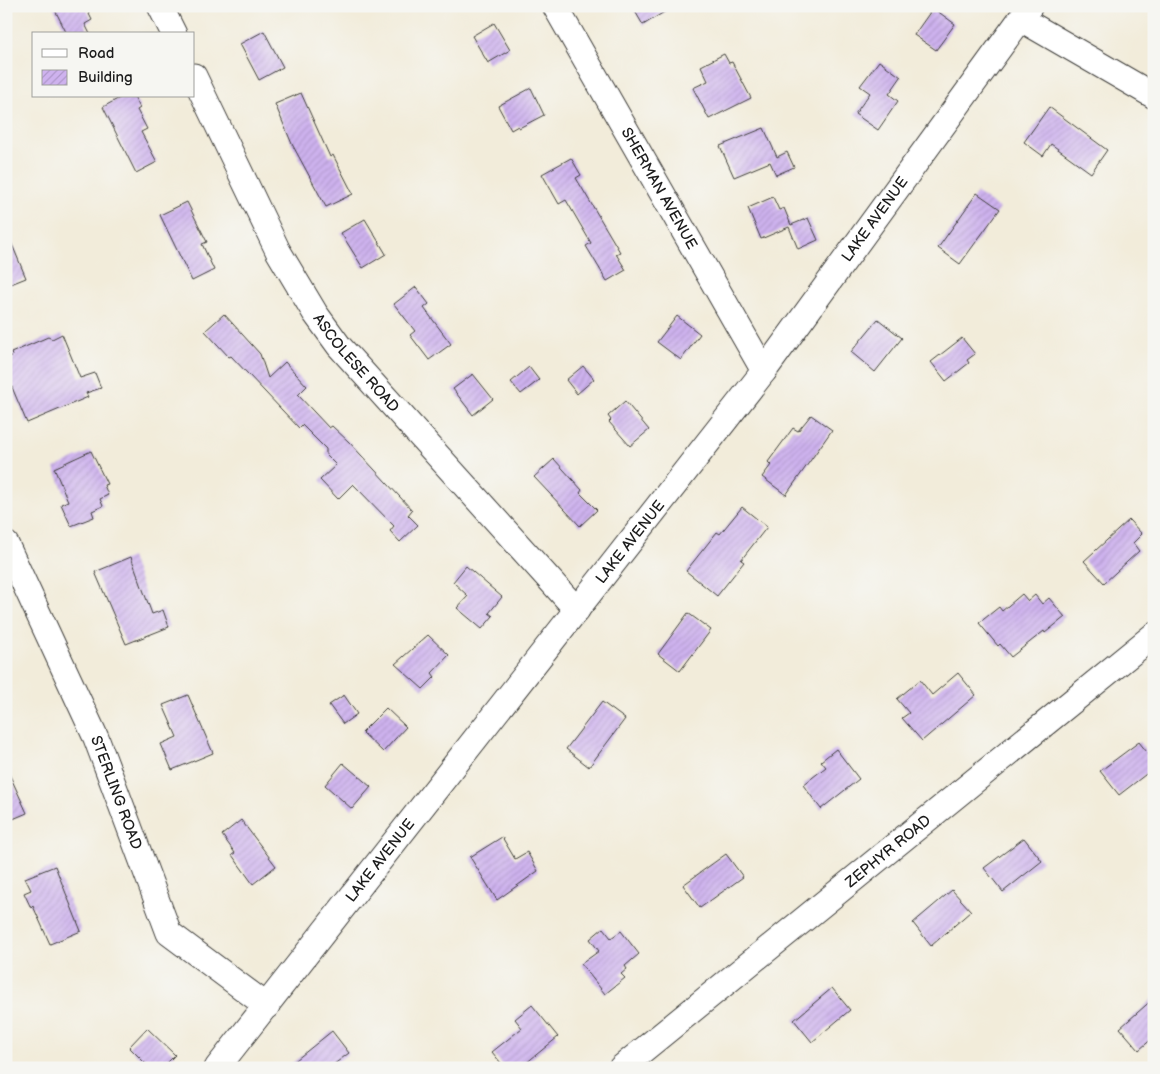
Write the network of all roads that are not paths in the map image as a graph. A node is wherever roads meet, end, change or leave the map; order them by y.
1 (160, 6) edge
2 (555, 6) edge
3 (1026, 13) edge
4 (173, 32) edge
5 (195, 78) edge
6 (1154, 96) edge
7 (764, 371) junction
8 (6, 544) edge
9 (577, 610) junction
10 (1154, 635) edge
11 (267, 1006) junction
12 (218, 1068) edge
13 (621, 1068) edge

1 - 4 street
2 - 7 street, SHERMAN AVENUE
3 - 6 street
3 - 7 street, LAKE AVENUE
5 - 9 street, ASCOLESE ROAD
7 - 9 street, LAKE AVENUE
8 - 11 street, STERLING ROAD
9 - 11 street, LAKE AVENUE
10 - 13 street, ZEPHYR ROAD
11 - 12 street, LAKE AVENUE

